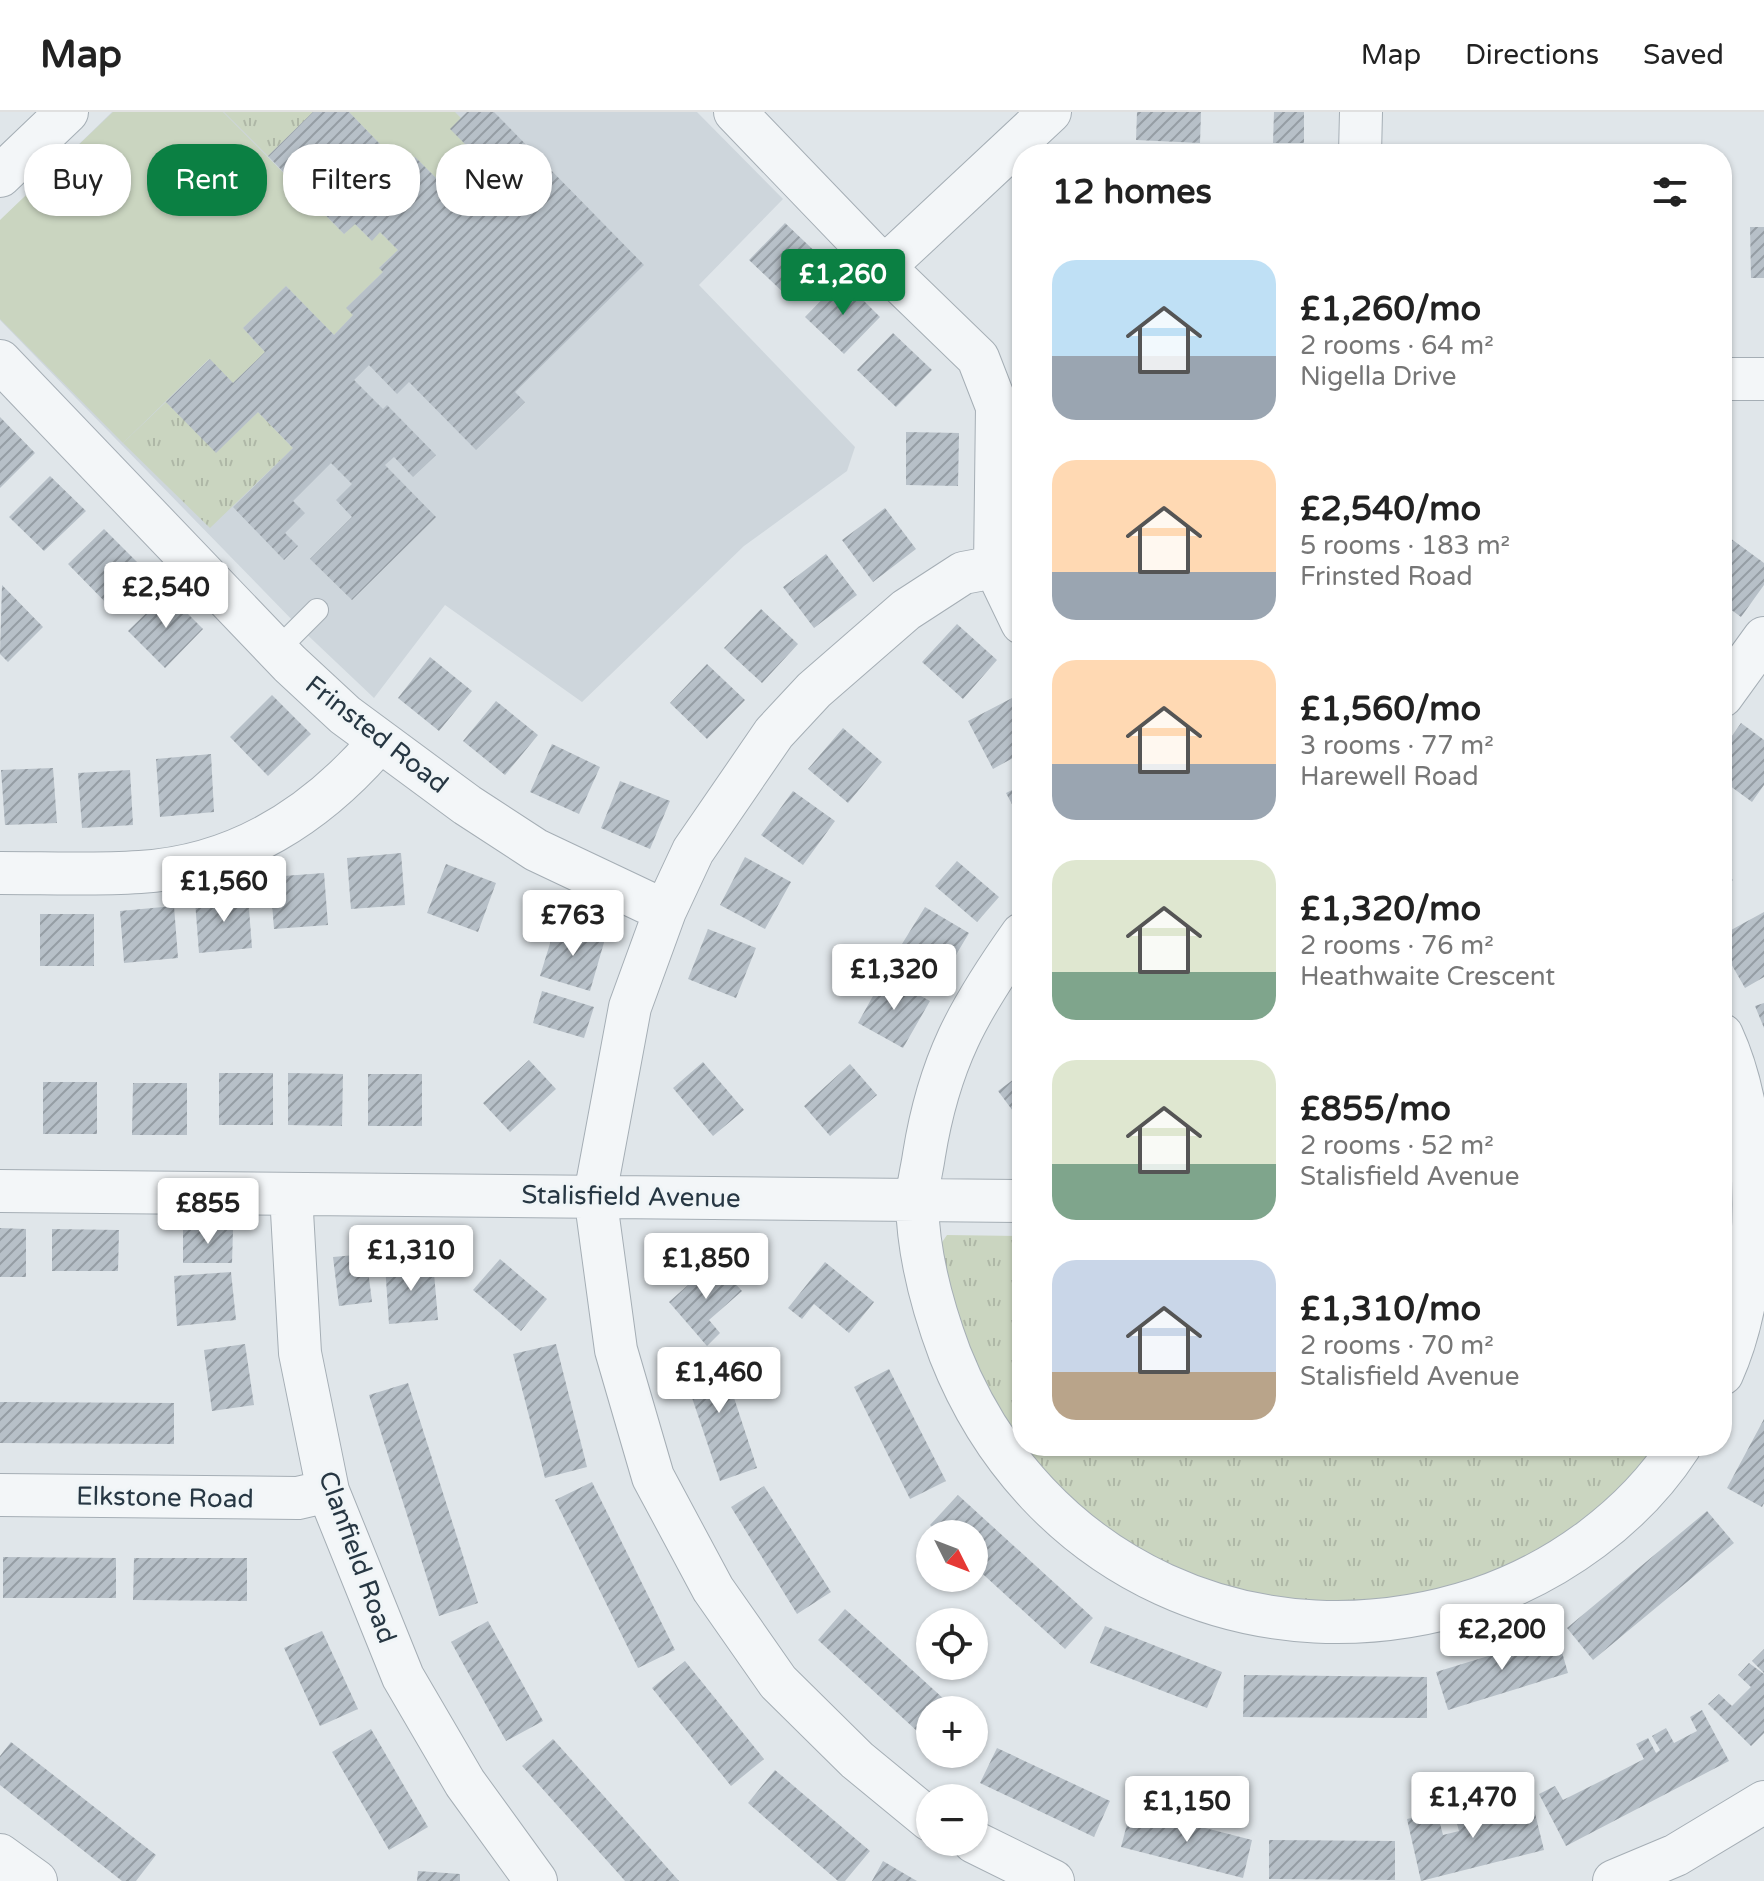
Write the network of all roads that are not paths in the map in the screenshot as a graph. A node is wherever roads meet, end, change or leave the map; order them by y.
1 (67, 112) edge
2 (735, 112) edge
3 (1050, 112) edge
4 (1361, 112) edge
5 (1016, 144) edge
6 (1360, 144) edge
7 (1012, 147) edge
8 (0, 176) edge
9 (884, 267) junction
10 (0, 361) edge
11 (1006, 376) edge
12 (1732, 379) edge
13 (1764, 379) edge
14 (995, 567) junction
15 (1012, 602) edge
16 (317, 610) dead end
17 (1764, 638) edge
18 (277, 650) junction
19 (1732, 682) edge
20 (380, 741) junction
21 (0, 873) edge
22 (665, 911) junction
23 (1012, 948) edge
24 (1732, 1063) edge
25 (0, 1191) edge
26 (291, 1194) junction
27 (595, 1195) junction
28 (917, 1200) junction
29 (1012, 1201) edge
30 (1746, 1215) edge
31 (1732, 1354) edge
32 (1672, 1456) edge
33 (328, 1491) junction
34 (0, 1495) edge
35 (1764, 1802) edge
36 (916, 1808) edge
37 (988, 1849) edge
38 (0, 1855) edge
39 (36, 1881) edge
40 (536, 1881) edge
41 (1053, 1881) edge
42 (1614, 1881) edge

1 - 8 street
2 - 9 street
3 - 5 street
4 - 6 street
7 - 9 street
9 - 11 street
10 - 18 street, Frinsted Road
11 - 14 street
12 - 13 street
14 - 15 street
14 - 22 street
16 - 18 lane
17 - 19 street
18 - 20 street, Frinsted Road
20 - 21 street
20 - 22 street, Frinsted Road
22 - 27 street
23 - 28 street
24 - 30 street
25 - 26 street, Stalisfield Avenue
26 - 27 street, Stalisfield Avenue
26 - 33 street, Clanfield Road
27 - 28 street, Stalisfield Avenue
27 - 36 street
28 - 29 street, Stalisfield Avenue
28 - 32 street
30 - 31 street
33 - 34 street, Elkstone Road
33 - 40 street, Clanfield Road
35 - 42 street
37 - 41 street
38 - 39 street

